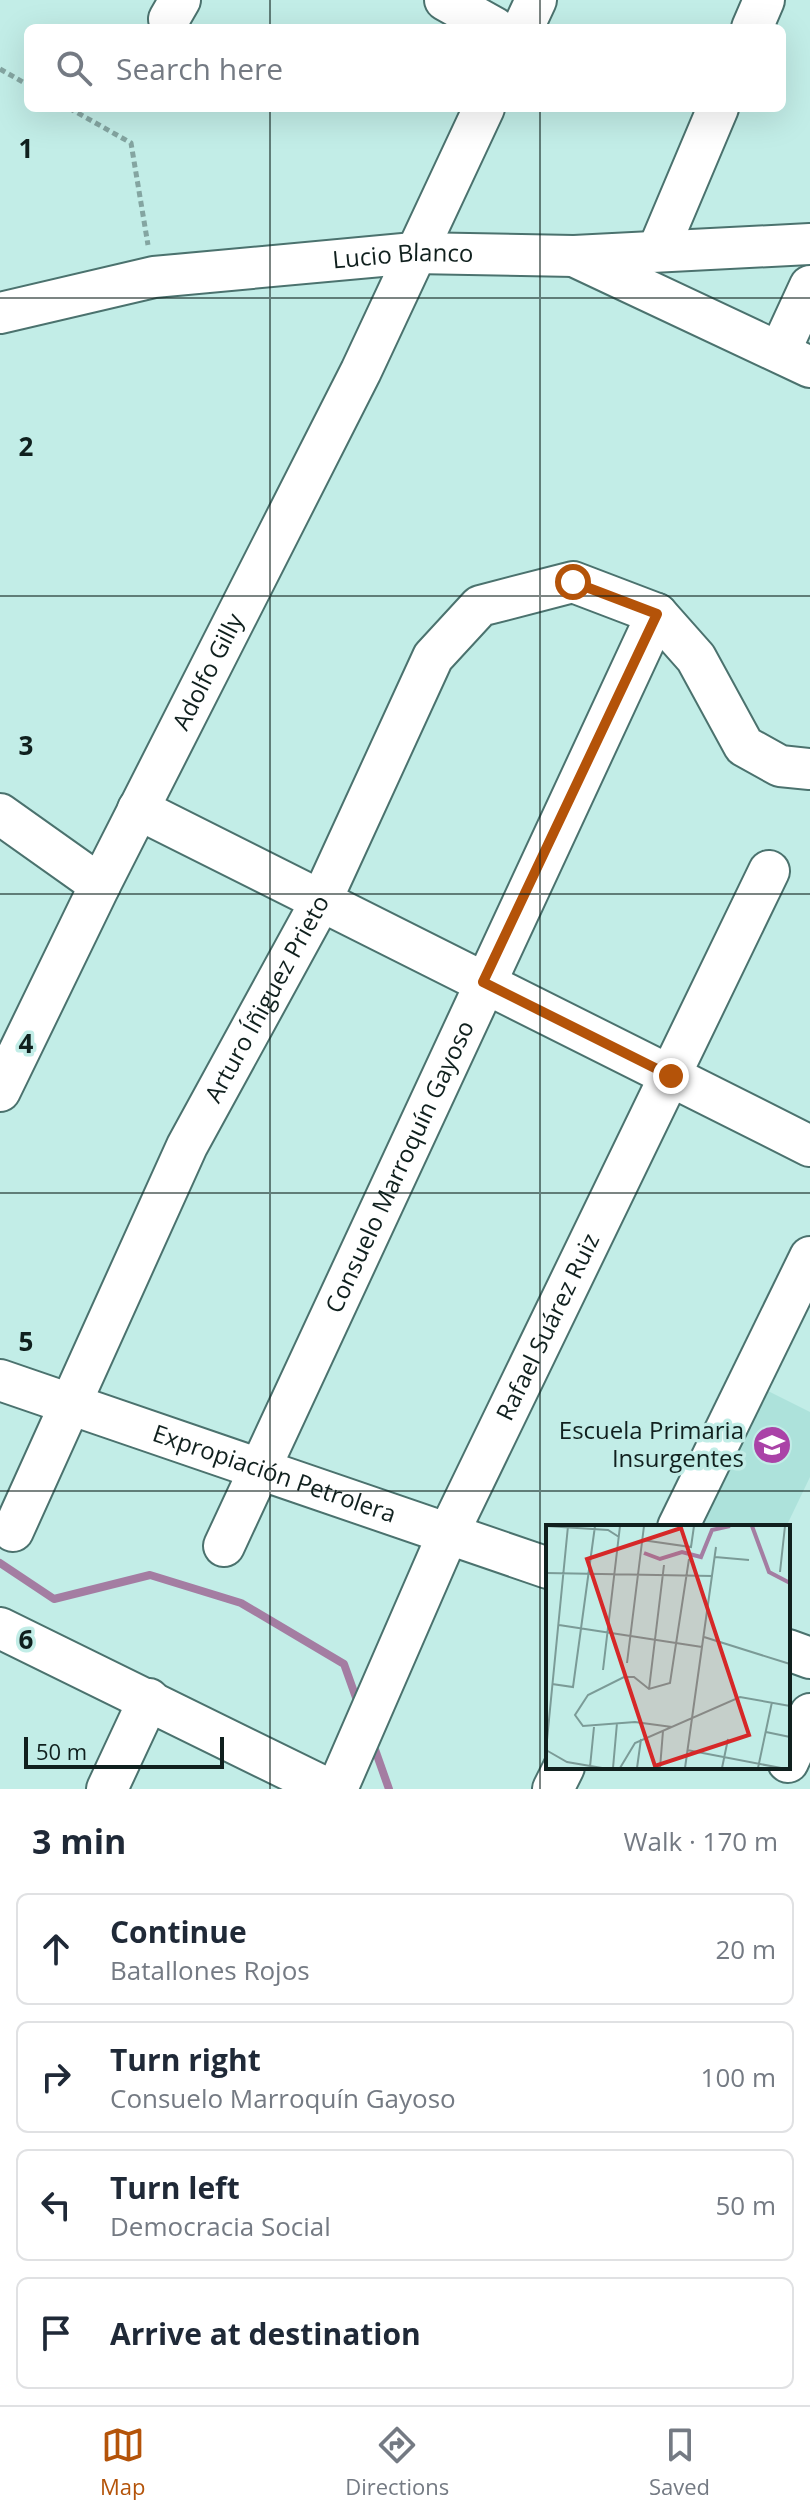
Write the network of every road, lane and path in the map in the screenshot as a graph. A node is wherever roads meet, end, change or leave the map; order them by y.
1 (445, 0) edge
2 (536, 0) edge
3 (764, 0) edge
4 (488, 24) edge
5 (525, 24) edge
6 (754, 24) edge
7 (0, 69) edge
8 (24, 83) edge
9 (76, 112) edge
10 (482, 112) edge
11 (716, 112) edge
12 (810, 244) edge
13 (658, 250) junction
14 (414, 253) junction
15 (574, 256) junction
16 (154, 277) junction
17 (810, 286) edge
18 (0, 313) edge
19 (795, 359) edge
20 (657, 614) junction
21 (810, 769) edge
22 (138, 809) junction
23 (0, 814) edge
24 (769, 871) dead end
25 (100, 885) junction
26 (321, 901) junction
27 (483, 982) junction
28 (671, 1076) junction
29 (0, 1091) edge
30 (810, 1146) edge
31 (810, 1257) edge
32 (0, 1380) edge
33 (72, 1405) junction
34 (262, 1469) junction
35 (679, 1525) edge
36 (13, 1531) dead end
37 (448, 1534) junction
38 (224, 1546) dead end
39 (546, 1567) edge
40 (0, 1628) edge
41 (790, 1651) edge
42 (810, 1658) edge
43 (149, 1699) junction
44 (810, 1714) edge
45 (790, 1757) edge
46 (563, 1769) edge
47 (785, 1769) edge
48 (107, 1789) edge
49 (328, 1789) edge
50 (337, 1789) edge
51 (553, 1789) edge
52 (775, 1789) edge

1 - 4 street
2 - 5 street
3 - 6 street
7 - 8 path
9 - 16 path
10 - 14 street, Adolfo Gilly
11 - 13 street
12 - 13 street, Lucio Blanco
13 - 15 street, Lucio Blanco
14 - 15 street, Lucio Blanco
14 - 16 street, Lucio Blanco
14 - 22 street, Adolfo Gilly
15 - 19 street
16 - 18 street, Lucio Blanco
17 - 19 street
20 - 21 street
20 - 26 street, Arturo Íñiguez Prieto
20 - 27 street, Consuelo Marroquín Gayoso
22 - 25 street, Adolfo Gilly
22 - 26 street
23 - 25 street
24 - 28 street, Rafael Suárez Ruiz
25 - 29 street, Adolfo Gilly
26 - 27 street
26 - 33 street, Arturo Íñiguez Prieto
27 - 28 street
27 - 34 street, Consuelo Marroquín Gayoso
28 - 30 street
28 - 37 street, Rafael Suárez Ruiz
31 - 35 street
32 - 33 street, Expropiación Petrolera
33 - 34 street, Expropiación Petrolera
33 - 36 street, Arturo Íñiguez Prieto
34 - 37 street, Expropiación Petrolera
34 - 38 street, Consuelo Marroquín Gayoso
37 - 39 street, Expropiación Petrolera
37 - 50 street, Rafael Suárez Ruiz
40 - 43 street
41 - 42 street
43 - 48 street
43 - 49 street
44 - 45 street
46 - 51 street
47 - 52 street

